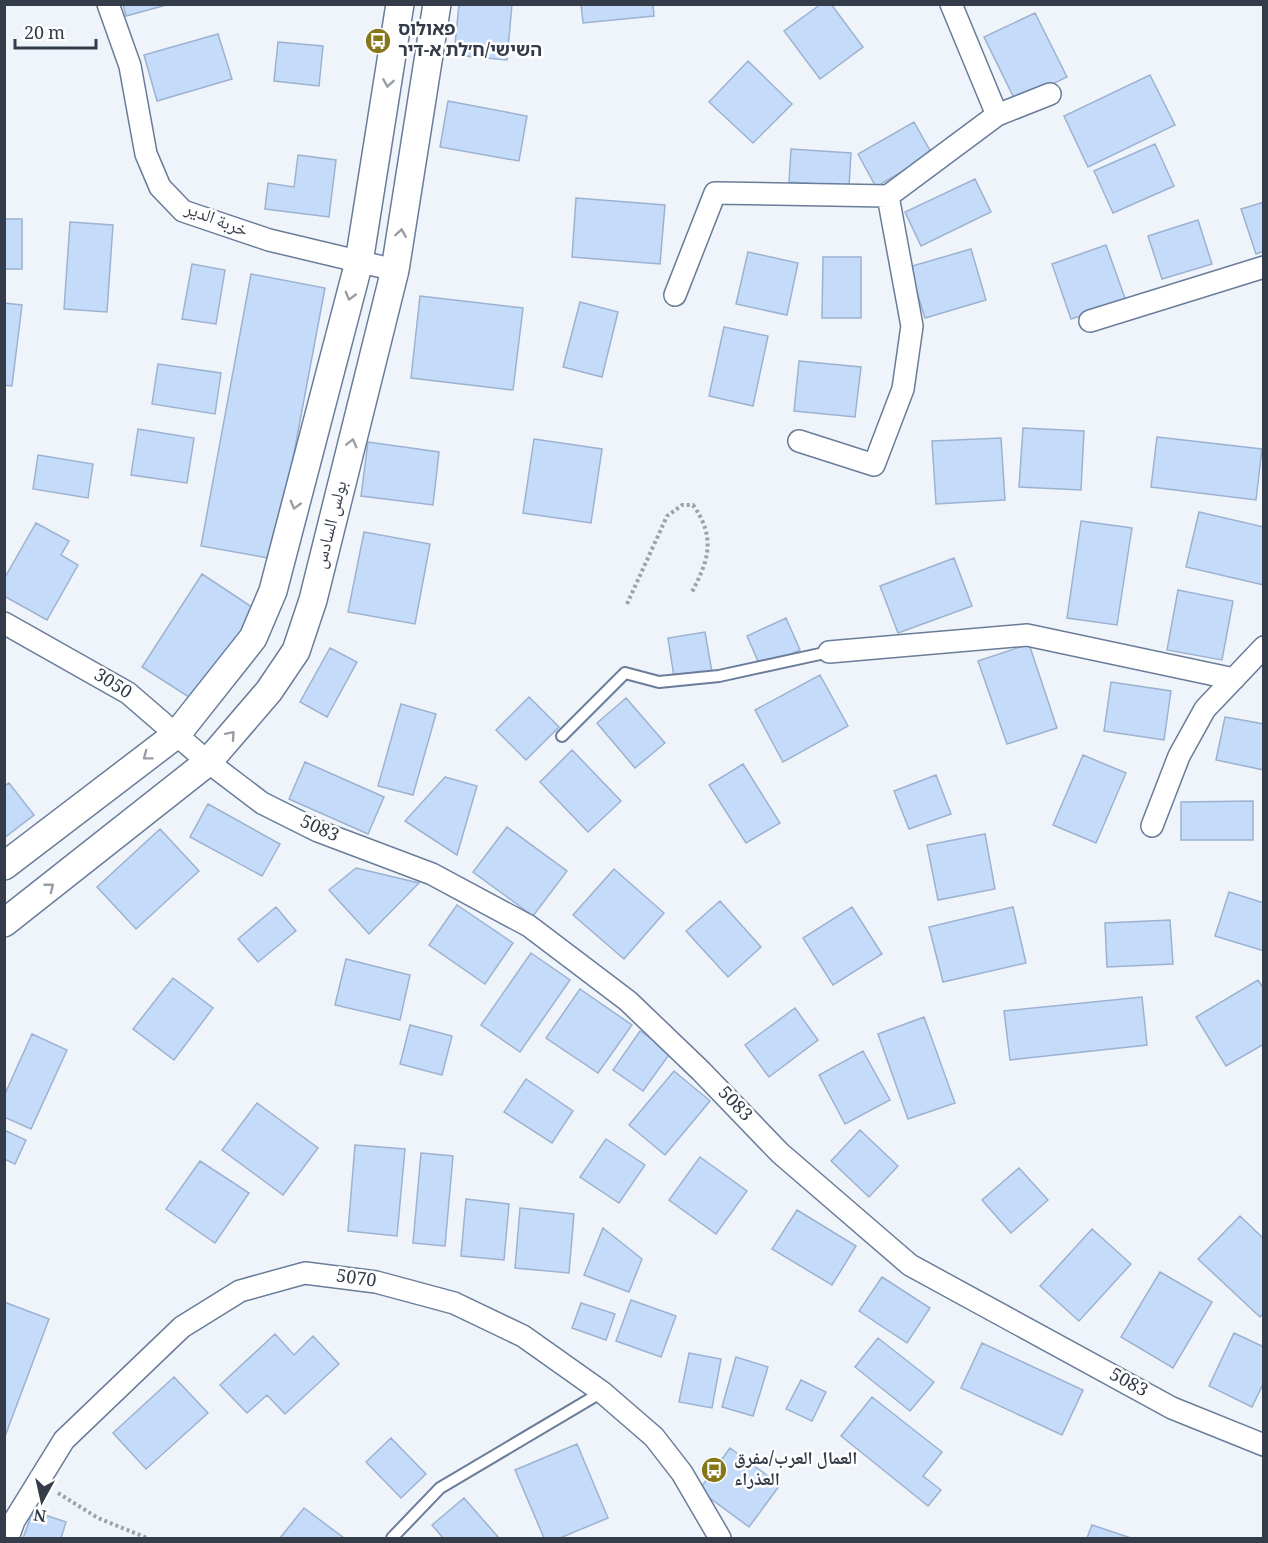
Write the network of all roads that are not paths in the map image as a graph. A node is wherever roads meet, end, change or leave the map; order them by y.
1 (108, 4) edge
2 (400, 4) edge
3 (437, 4) edge
4 (951, 4) edge
5 (1050, 94) dead end
6 (997, 114) junction
7 (888, 196) junction
8 (359, 262) junction
9 (1263, 267) edge
10 (395, 270) junction
11 (675, 295) dead end
12 (1090, 321) dead end
13 (799, 441) dead end
14 (4, 623) edge
15 (1263, 647) edge
16 (830, 652) joint
17 (1234, 679) junction
18 (177, 734) junction
19 (562, 736) dead end
20 (208, 762) junction
21 (1152, 826) dead end
22 (4, 866) edge
23 (4, 923) edge
24 (602, 1392) junction
25 (1263, 1445) edge
26 (8, 1539) edge
27 (392, 1539) edge
28 (720, 1539) edge

1 - 8 street, خربة الدير
2 -> 8 street
10 -> 3 street, بولس السادس
4 - 6 street
5 - 6 street
6 - 7 street
7 - 11 street
7 - 13 street
8 - 10 street, خربة الدير
8 -> 18 street
9 - 12 street
20 -> 10 street, بولس السادس
14 - 18 street, 3050
15 - 17 street
16 - 17 street
16 - 19 lane
17 - 21 street
18 - 20 street, 3050
18 -> 22 street
23 -> 20 street, بولس السادس
20 - 25 street, 5083
24 - 26 street, 5070
24 - 27 lane
24 - 28 street, 5070

